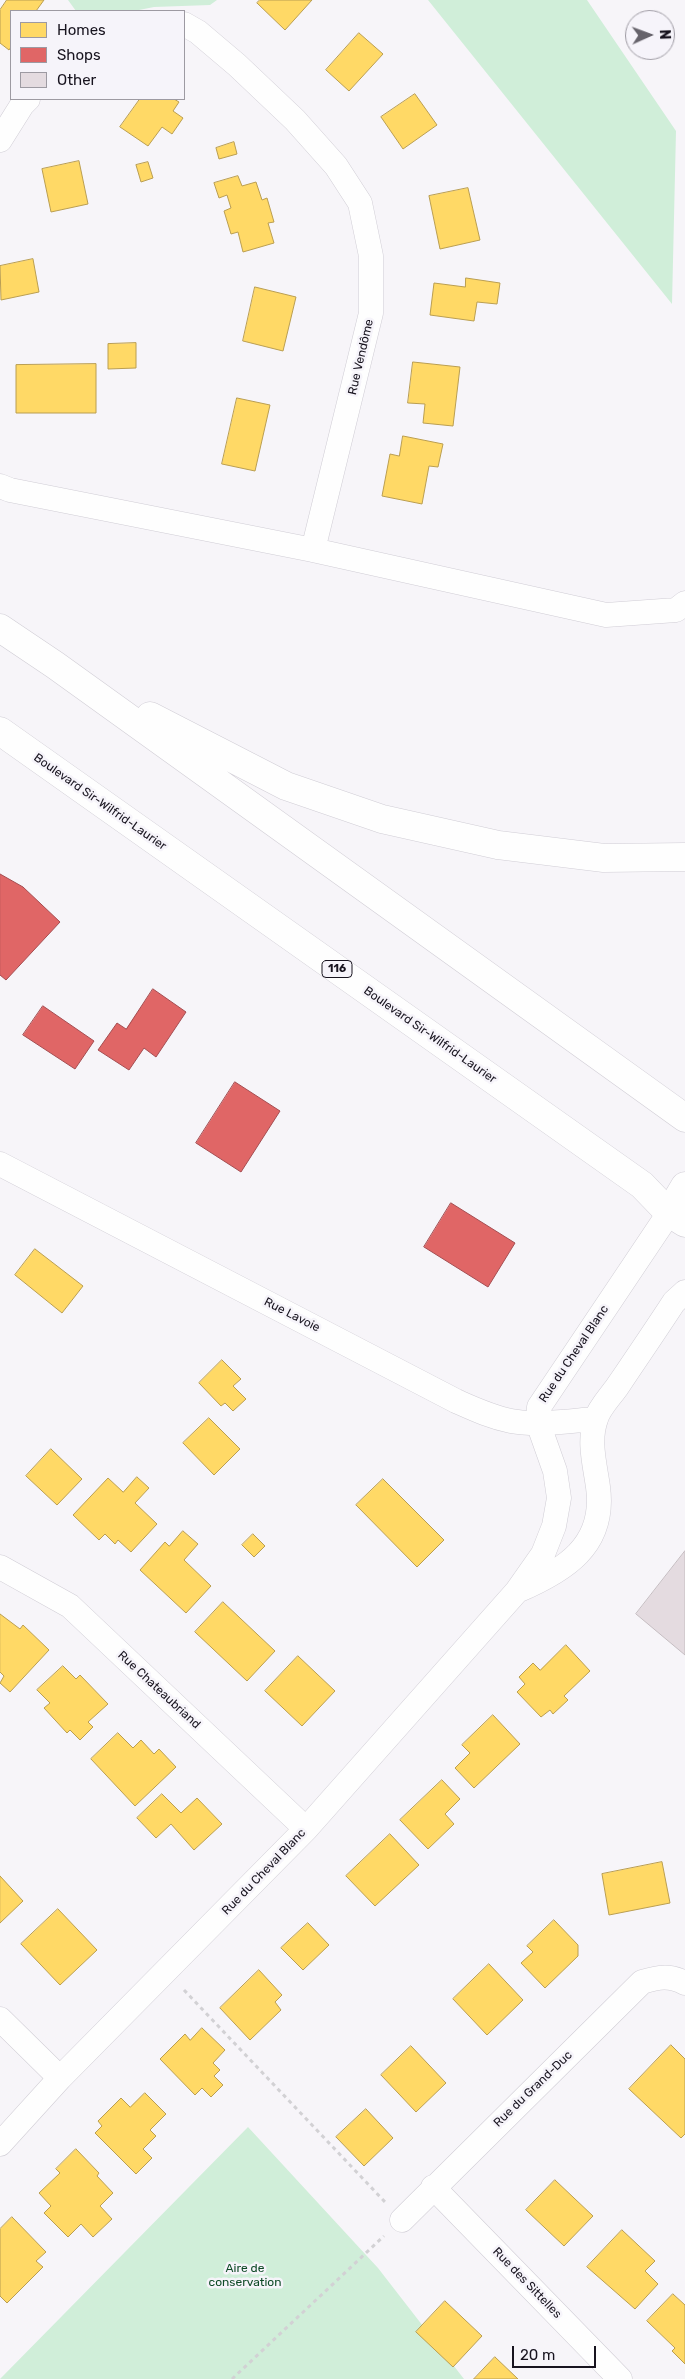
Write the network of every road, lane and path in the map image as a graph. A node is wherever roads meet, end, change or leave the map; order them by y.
1 (185, 25) edge
2 (27, 100) edge
3 (0, 140) edge
4 (0, 486) edge
5 (313, 550) junction
6 (685, 603) edge
7 (0, 628) edge
8 (55, 665) junction
9 (0, 731) edge
10 (685, 857) edge
11 (685, 1118) edge
12 (0, 1164) edge
13 (685, 1186) edge
14 (677, 1218) edge
15 (685, 1292) edge
16 (596, 1418) junction
17 (538, 1423) junction
18 (0, 1566) edge
19 (517, 1591) junction
20 (306, 1829) junction
21 (167, 1972) junction
22 (680, 1980) edge
23 (0, 2019) edge
24 (60, 2078) junction
25 (0, 2144) edge
26 (433, 2187) junction
27 (402, 2220) junction
28 (232, 2379) edge
29 (620, 2379) edge

1 - 5 street, Rue Vendôme
2 - 3 street
4 - 5 street
5 - 6 street
7 - 8 main road
8 - 10 main road
8 - 11 main road
9 - 14 main road, Boulevard Sir-Wilfrid-Laurier / 116
12 - 17 street, Rue Lavoie
13 - 14 main road
14 - 17 street, Rue du Cheval Blanc
15 - 16 street, Rue du Cheval Blanc
16 - 17 street, Rue Lavoie
16 - 19 street, Rue du Cheval Blanc
17 - 19 street, Rue du Cheval Blanc
18 - 20 street, Rue Chateaubriand
19 - 20 street, Rue du Cheval Blanc
20 - 21 street, Rue du Cheval Blanc
21 - 24 street, Rue du Cheval Blanc
21 - 27 path
22 - 26 street, Rue du Grand-Duc
23 - 24 street
24 - 25 street, Rue du Cheval Blanc
26 - 27 street, Rue du Grand-Duc
26 - 29 street, Rue des Sittelles
27 - 28 path

